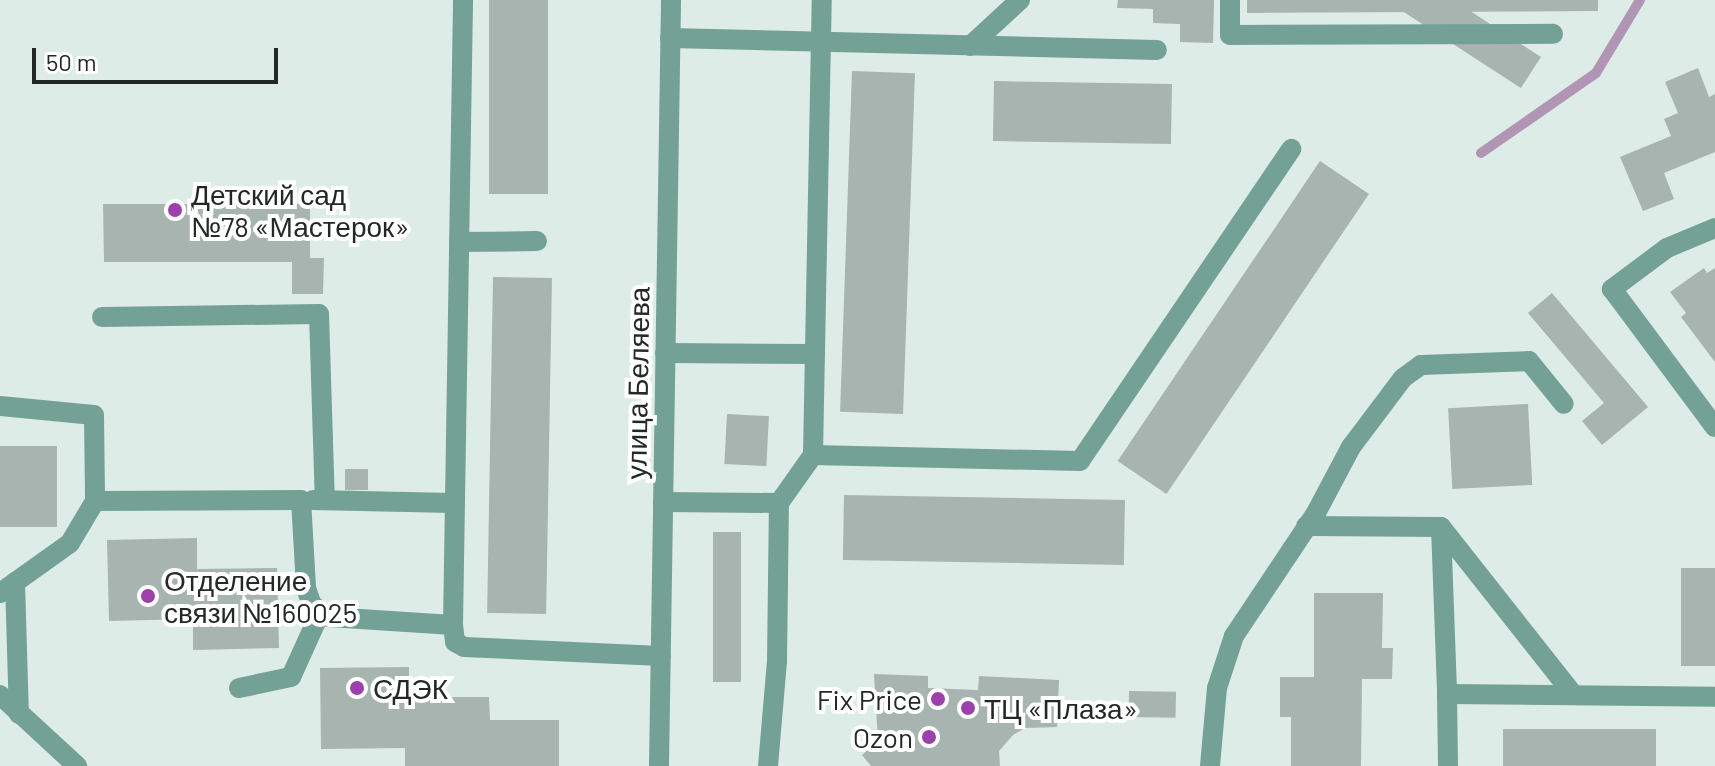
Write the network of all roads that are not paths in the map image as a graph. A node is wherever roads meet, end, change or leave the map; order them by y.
1 (463, 0) edge
2 (671, 0) edge
3 (822, 0) edge
4 (1020, 0) edge
5 (1230, 0) edge
6 (1553, 34) dead end
7 (670, 38) junction
8 (821, 42) junction
9 (970, 46) junction
10 (1157, 50) dead end
11 (1291, 149) dead end
12 (1715, 228) edge
13 (537, 241) dead end
14 (459, 242) junction
15 (102, 317) dead end
16 (665, 353) junction
17 (815, 354) junction
18 (1564, 404) dead end
19 (0, 406) edge
20 (1715, 427) edge
21 (813, 455) junction
22 (301, 500) junction
23 (325, 500) junction
24 (95, 501) junction
25 (663, 502) junction
26 (453, 503) junction
27 (779, 503) junction
28 (1306, 526) junction
29 (1441, 527) junction
30 (8, 588) edge
31 (321, 611) junction
32 (453, 625) junction
33 (661, 656) junction
34 (239, 688) dead end
35 (1447, 694) junction
36 (1573, 694) junction
37 (0, 695) edge
38 (1715, 697) edge
39 (19, 714) junction
40 (77, 766) edge
41 (659, 766) edge
42 (768, 766) edge
43 (1210, 766) edge
44 (1448, 766) edge

1 - 14 street
2 - 7 street, улица Беляева
3 - 8 street
4 - 9 street
5 - 6 street
7 - 8 street
7 - 16 street, улица Беляева
8 - 9 street
8 - 17 street
9 - 10 street
11 - 21 street
12 - 20 street
13 - 14 street
14 - 26 street
15 - 23 street
16 - 17 street
16 - 25 street, улица Беляева
17 - 21 street
18 - 28 street
19 - 24 street
21 - 27 street
22 - 23 street
22 - 24 street
22 - 31 street
23 - 26 street
24 - 30 street
25 - 27 street
25 - 33 street, улица Беляева
26 - 32 street
27 - 42 street
28 - 29 street
28 - 43 street
29 - 35 street
29 - 36 street
30 - 39 street
31 - 32 street
31 - 34 street
32 - 33 street
33 - 41 street, улица Беляева
35 - 36 street
35 - 44 street
36 - 38 street
37 - 39 street
39 - 40 street

